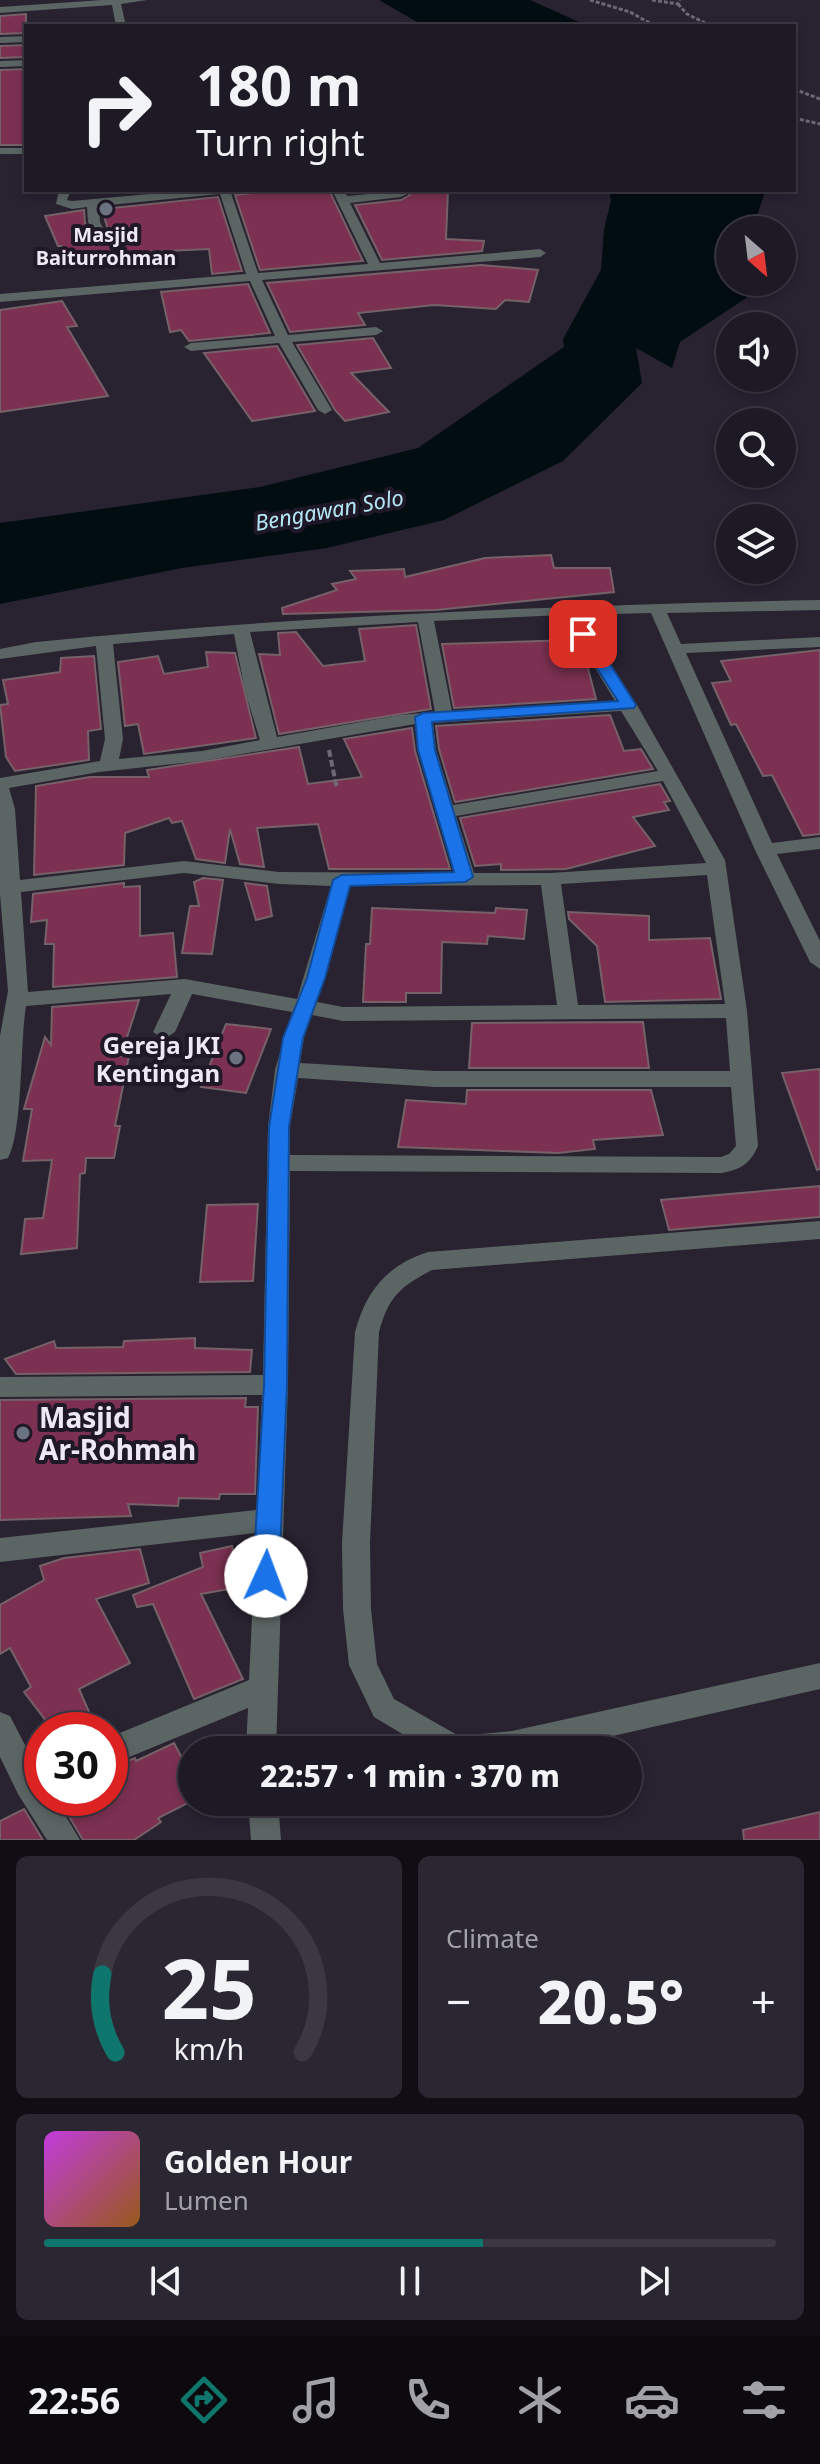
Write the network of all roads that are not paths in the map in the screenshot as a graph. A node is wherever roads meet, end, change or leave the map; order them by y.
1 (142, 0) edge
2 (116, 2) junction
3 (0, 10) edge
4 (121, 24) edge
5 (24, 39) edge
6 (0, 40) edge
7 (24, 63) edge
8 (0, 64) edge
9 (0, 151) edge
10 (24, 151) edge
11 (64, 192) edge
12 (207, 192) edge
13 (227, 192) edge
14 (401, 194) dead end
15 (341, 195) edge
16 (93, 204) junction
17 (101, 236) dead end
18 (540, 253) dead end
19 (376, 267) junction
20 (253, 275) junction
21 (0, 298) edge
22 (376, 331) dead end
23 (282, 337) junction
24 (191, 347) dead end
25 (325, 410) dead end
26 (820, 605) edge
27 (657, 608) junction
28 (568, 610) junction
29 (426, 617) junction
30 (241, 627) junction
31 (104, 641) junction
32 (820, 642) edge
33 (674, 649) junction
34 (0, 654) edge
35 (628, 705) junction
36 (444, 715) junction
37 (423, 717) junction
38 (270, 744) junction
39 (108, 766) junction
40 (669, 775) junction
41 (0, 787) edge
42 (445, 812) junction
43 (820, 843) edge
44 (765, 850) junction
45 (717, 868) junction
46 (465, 877) junction
47 (550, 879) junction
48 (342, 880) junction
49 (6, 888) edge
50 (820, 962) edge
51 (185, 986) junction
52 (11, 1006) edge
53 (306, 1008) junction
54 (568, 1010) junction
55 (736, 1011) junction
56 (164, 1032) dead end
57 (286, 1070) junction
58 (740, 1079) junction
59 (0, 1152) edge
60 (277, 1163) junction
61 (820, 1230) edge
62 (275, 1385) junction
63 (0, 1387) edge
64 (268, 1520) junction
65 (0, 1550) edge
66 (820, 1676) edge
67 (261, 1689) junction
68 (0, 1726) edge
69 (261, 1736) edge
70 (128, 1744) edge
71 (24, 1763) edge
72 (53, 1816) edge
73 (264, 1816) edge
74 (65, 1840) edge
75 (266, 1840) edge

1 - 2 street
2 - 3 street
2 - 4 street
5 - 6 street
7 - 8 street
9 - 10 street
11 - 16 street
12 - 16 street
13 - 20 street
14 - 15 street
15 - 19 street
16 - 17 street
18 - 19 street
19 - 20 street
20 - 21 street
20 - 23 street
22 - 23 street
23 - 24 street
23 - 25 street
26 - 27 street
27 - 28 street
27 - 33 street
28 - 29 street
28 - 35 street
29 - 30 street
29 - 36 street
30 - 31 street
30 - 38 street
31 - 34 street
31 - 39 street
32 - 33 street
33 - 44 street
35 - 36 street
35 - 40 street
36 - 37 street
37 - 38 street
37 - 42 street
38 - 39 street
39 - 41 street
40 - 42 street
40 - 45 street
41 - 49 street
42 - 46 street
43 - 44 street
44 - 50 street
45 - 47 street
45 - 55 street
46 - 47 street
46 - 48 street
47 - 54 street
48 - 49 street
48 - 53 street
49 - 52 street
51 - 52 street
51 - 53 street
51 - 56 street
52 - 59 street
53 - 54 street
53 - 57 street
54 - 55 street
55 - 58 street
57 - 58 street
57 - 60 street
58 - 60 street
60 - 62 street
61 - 66 street
62 - 63 street
62 - 64 street
64 - 65 street
64 - 67 street
67 - 69 street
67 - 70 street
68 - 71 street
72 - 74 street
73 - 75 street

